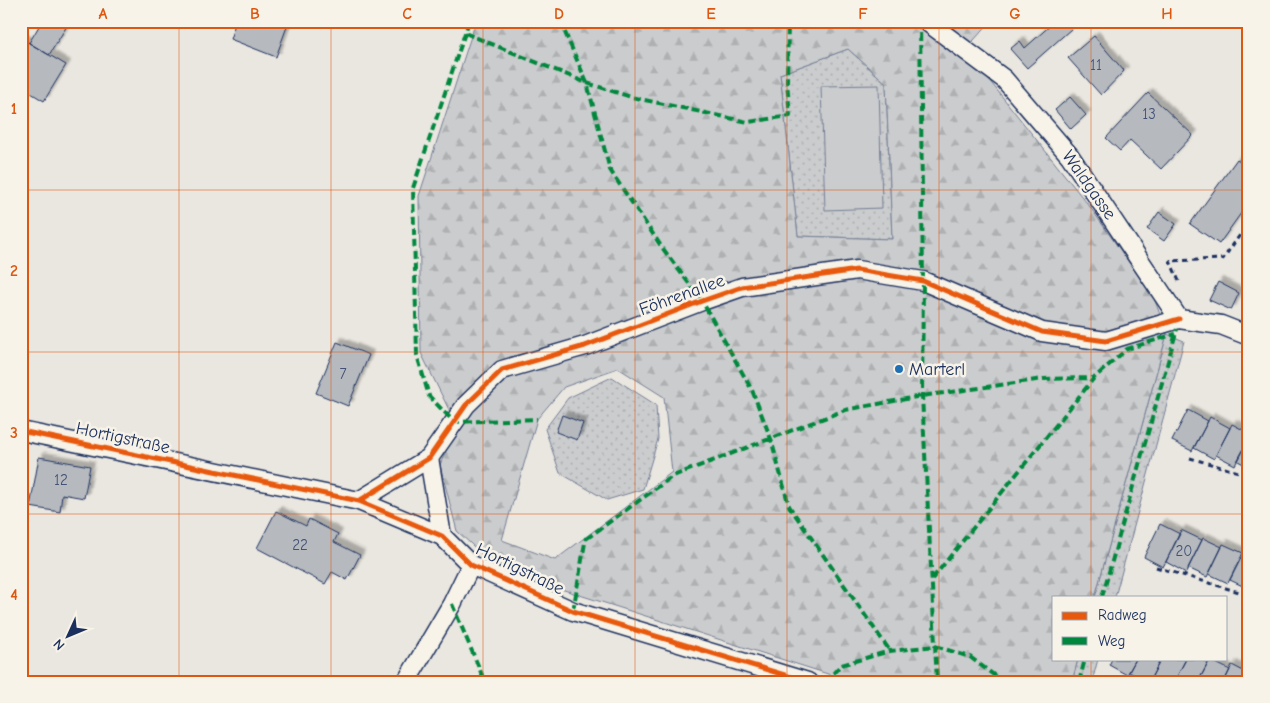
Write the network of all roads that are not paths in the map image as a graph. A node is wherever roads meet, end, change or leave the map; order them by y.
1 (926, 21) edge
2 (1179, 319) junction
3 (1249, 336) edge
4 (21, 431) edge
5 (429, 458) junction
6 (359, 502) junction
7 (442, 536) junction
8 (472, 565) junction
9 (763, 675) edge
10 (406, 682) edge
11 (808, 682) edge

1 - 2 street, Waldgasse
2 - 3 street
2 - 5 street, Föhrenallee
4 - 6 street, Hortigstraße
5 - 6 street, Föhrenallee
5 - 7 street
6 - 7 street, Hortigstraße
7 - 8 street, Hortigstraße
8 - 9 street, Hortigstraße
8 - 10 street
9 - 11 street, Hortigstraße

